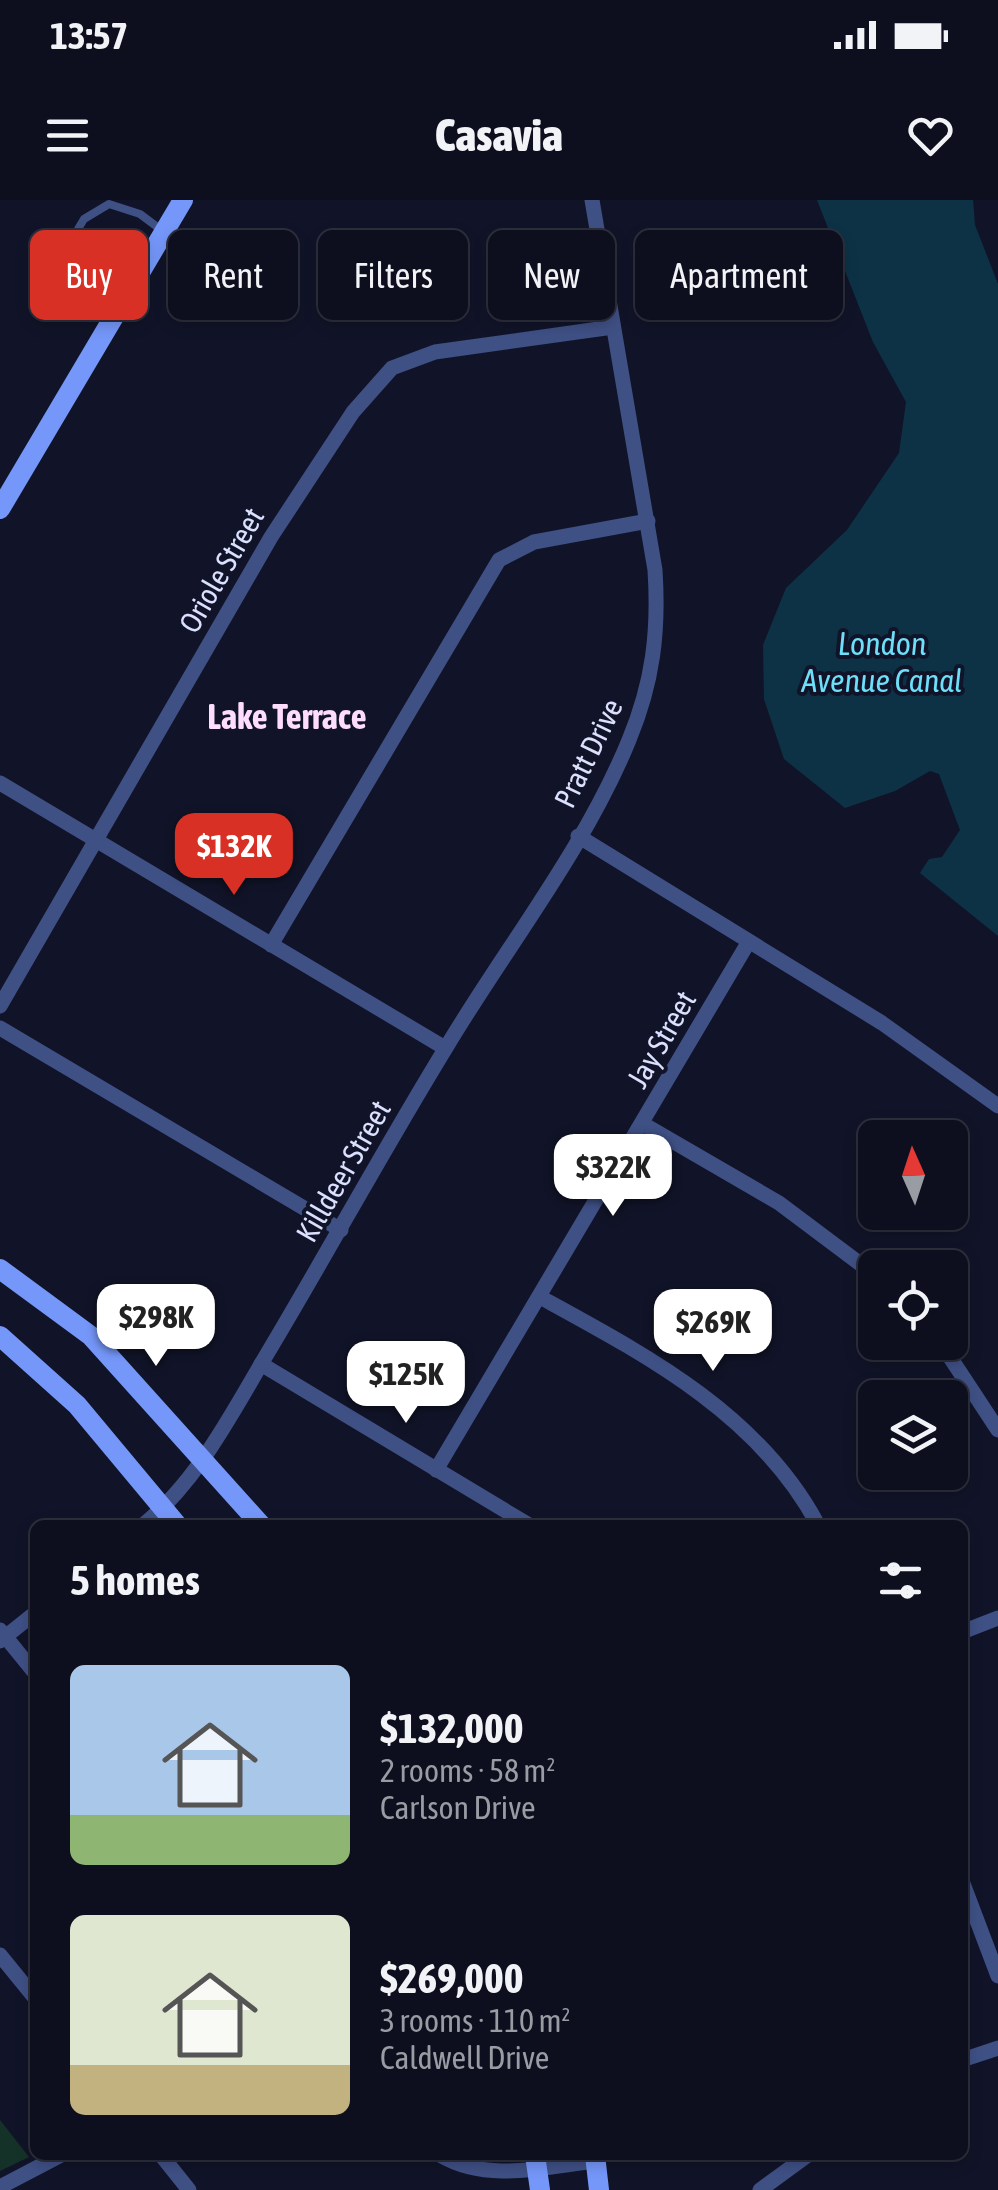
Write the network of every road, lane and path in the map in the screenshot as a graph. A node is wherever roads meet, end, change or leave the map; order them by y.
1 (183, 200) edge
2 (592, 200) edge
3 (78, 230) edge
4 (164, 232) junction
5 (148, 259) edge
6 (112, 320) edge
7 (614, 327) junction
8 (0, 509) edge
9 (648, 521) junction
10 (0, 784) edge
11 (578, 836) junction
12 (95, 844) junction
13 (748, 943) junction
14 (271, 946) junction
15 (0, 1006) edge
16 (0, 1028) edge
17 (445, 1048) junction
18 (998, 1106) edge
19 (643, 1124) junction
20 (341, 1230) junction
21 (858, 1263) edge
22 (0, 1269) edge
23 (540, 1296) junction
24 (0, 1336) edge
25 (952, 1360) edge
26 (261, 1364) junction
27 (998, 1430) edge
28 (200, 1459) junction
29 (436, 1470) junction
30 (170, 1517) edge
31 (256, 1520) edge
32 (521, 1520) edge
33 (815, 1520) edge
34 (30, 1616) edge
35 (998, 1618) edge
36 (968, 1630) edge
37 (2, 1636) edge
38 (30, 1667) edge
39 (968, 1897) edge
40 (0, 1954) edge
41 (998, 1976) edge
42 (30, 1992) edge
43 (998, 2048) edge
44 (968, 2058) edge
45 (51, 2160) edge
46 (165, 2160) edge
47 (454, 2160) edge
48 (566, 2160) edge
49 (595, 2160) edge
50 (801, 2160) edge
51 (536, 2162) edge
52 (0, 2187) edge
53 (189, 2190) edge
54 (540, 2190) edge
55 (599, 2190) edge
56 (760, 2190) edge

1 - 4 street
2 - 7 street, Pratt Drive
3 - 4 lane
4 - 5 street
6 - 8 street
7 - 9 street, Pratt Drive
7 - 12 street, Oriole Street
9 - 11 street, Pratt Drive
9 - 14 street
10 - 12 street
11 - 13 street, Pratt Drive
11 - 17 street, Killdeer Street
12 - 14 street
12 - 15 street, Oriole Street
13 - 18 street, Pratt Drive
13 - 19 street, Jay Street
14 - 17 street
16 - 20 street
17 - 20 street, Killdeer Street
19 - 21 street
19 - 23 street, Jay Street
20 - 26 street, Killdeer Street
22 - 28 street
23 - 29 street, Jay Street
23 - 33 street
24 - 30 street
25 - 27 street
26 - 28 street, Killdeer Street
26 - 29 street
28 - 30 street, Killdeer Street
28 - 31 street
29 - 32 street
34 - 37 street
35 - 36 street
37 - 38 street
39 - 41 street
40 - 42 street
43 - 44 street
45 - 52 street
46 - 53 street
47 - 51 street
48 - 51 street
49 - 55 street
50 - 56 street
51 - 54 street

